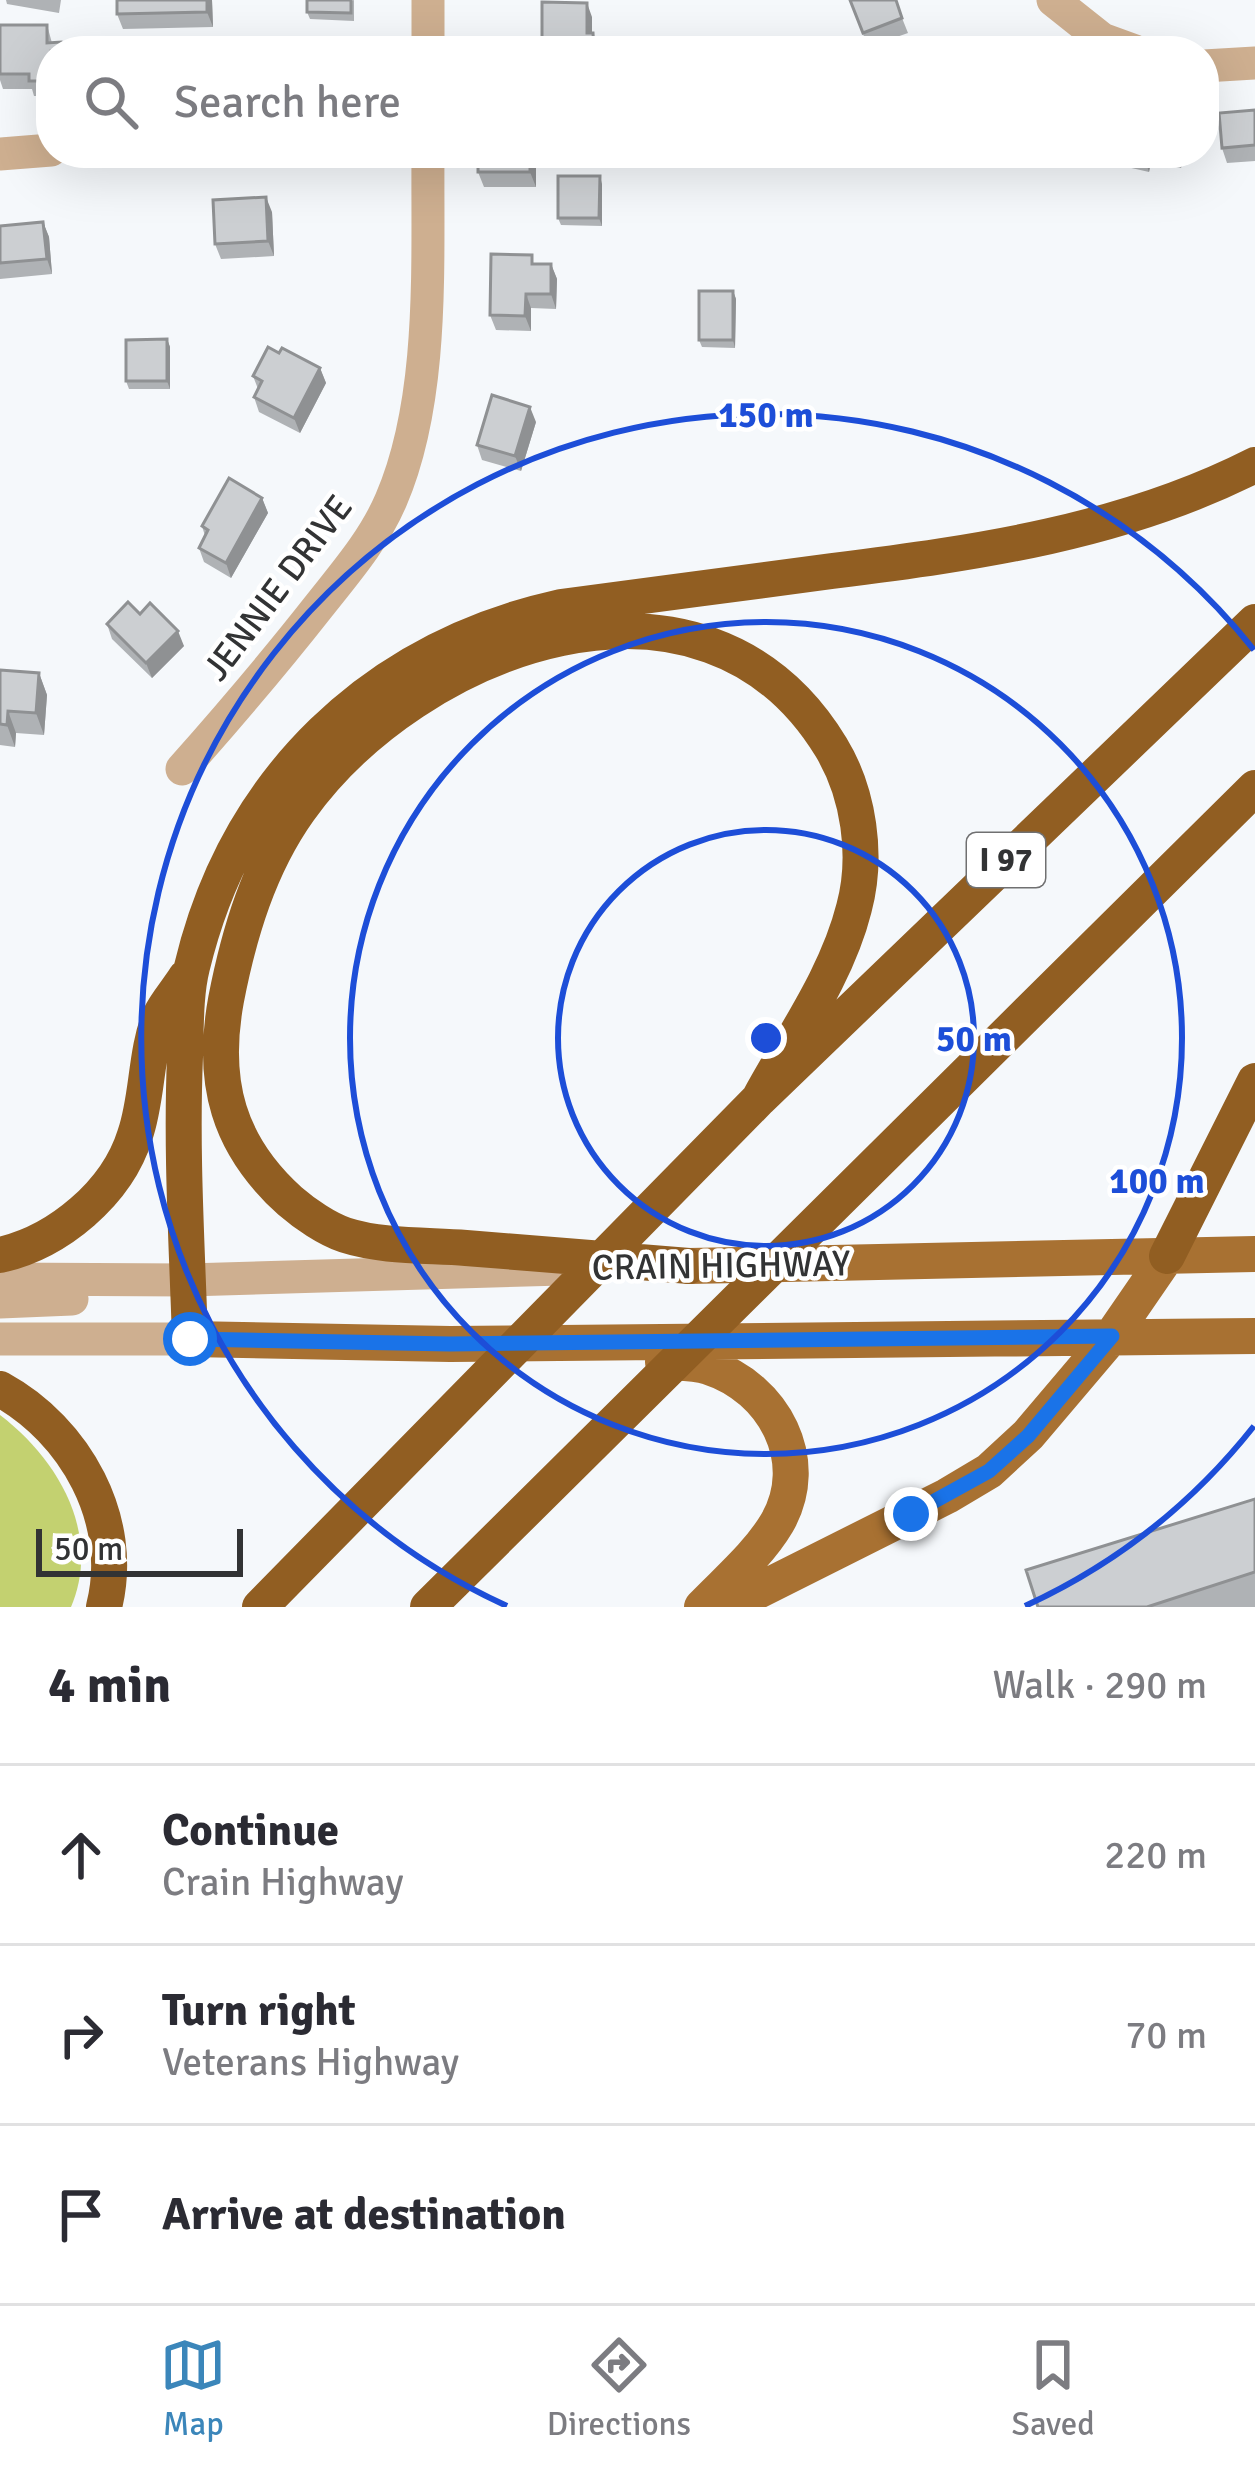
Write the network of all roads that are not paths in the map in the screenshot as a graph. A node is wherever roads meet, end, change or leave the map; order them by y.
1 (428, 0) edge
2 (1053, 0) edge
3 (428, 36) edge
4 (1098, 36) edge
5 (1255, 63) edge
6 (1219, 64) edge
7 (36, 151) edge
8 (0, 154) edge
9 (428, 168) edge
10 (1255, 465) edge
11 (1255, 622) edge
12 (182, 769) dead end
13 (1255, 788) edge
14 (191, 969) junction
15 (1255, 1081) edge
16 (759, 1100) junction
17 (1255, 1254) edge
18 (0, 1255) edge
19 (1167, 1256) junction
20 (688, 1266) junction
21 (0, 1279) edge
22 (104, 1279) junction
23 (188, 1280) junction
24 (0, 1302) edge
25 (1112, 1336) junction
26 (1255, 1336) edge
27 (0, 1339) edge
28 (190, 1339) junction
29 (450, 1344) junction
30 (0, 1389) edge
31 (104, 1607) edge
32 (260, 1607) edge
33 (428, 1607) edge
34 (702, 1607) edge
35 (726, 1607) edge

1 - 3 street
2 - 4 street
5 - 6 street
7 - 8 street
9 - 12 street, JENNIE DRIVE
10 - 14 highway
11 - 16 highway, I 97
13 - 33 highway
14 - 18 highway
14 - 23 highway
15 - 19 highway
16 - 20 highway
16 - 32 highway, I 97
17 - 19 main road, CRAIN HIGHWAY
19 - 20 main road, CRAIN HIGHWAY
19 - 25 main road
20 - 23 street, CRAIN HIGHWAY
21 - 22 street, CRAIN HIGHWAY
22 - 23 street, CRAIN HIGHWAY
22 - 24 street
23 - 28 highway
25 - 26 main road, CRAIN HIGHWAY
25 - 29 main road, CRAIN HIGHWAY
25 - 35 main road
27 - 28 street
28 - 29 main road, CRAIN HIGHWAY
29 - 34 main road
30 - 31 highway

